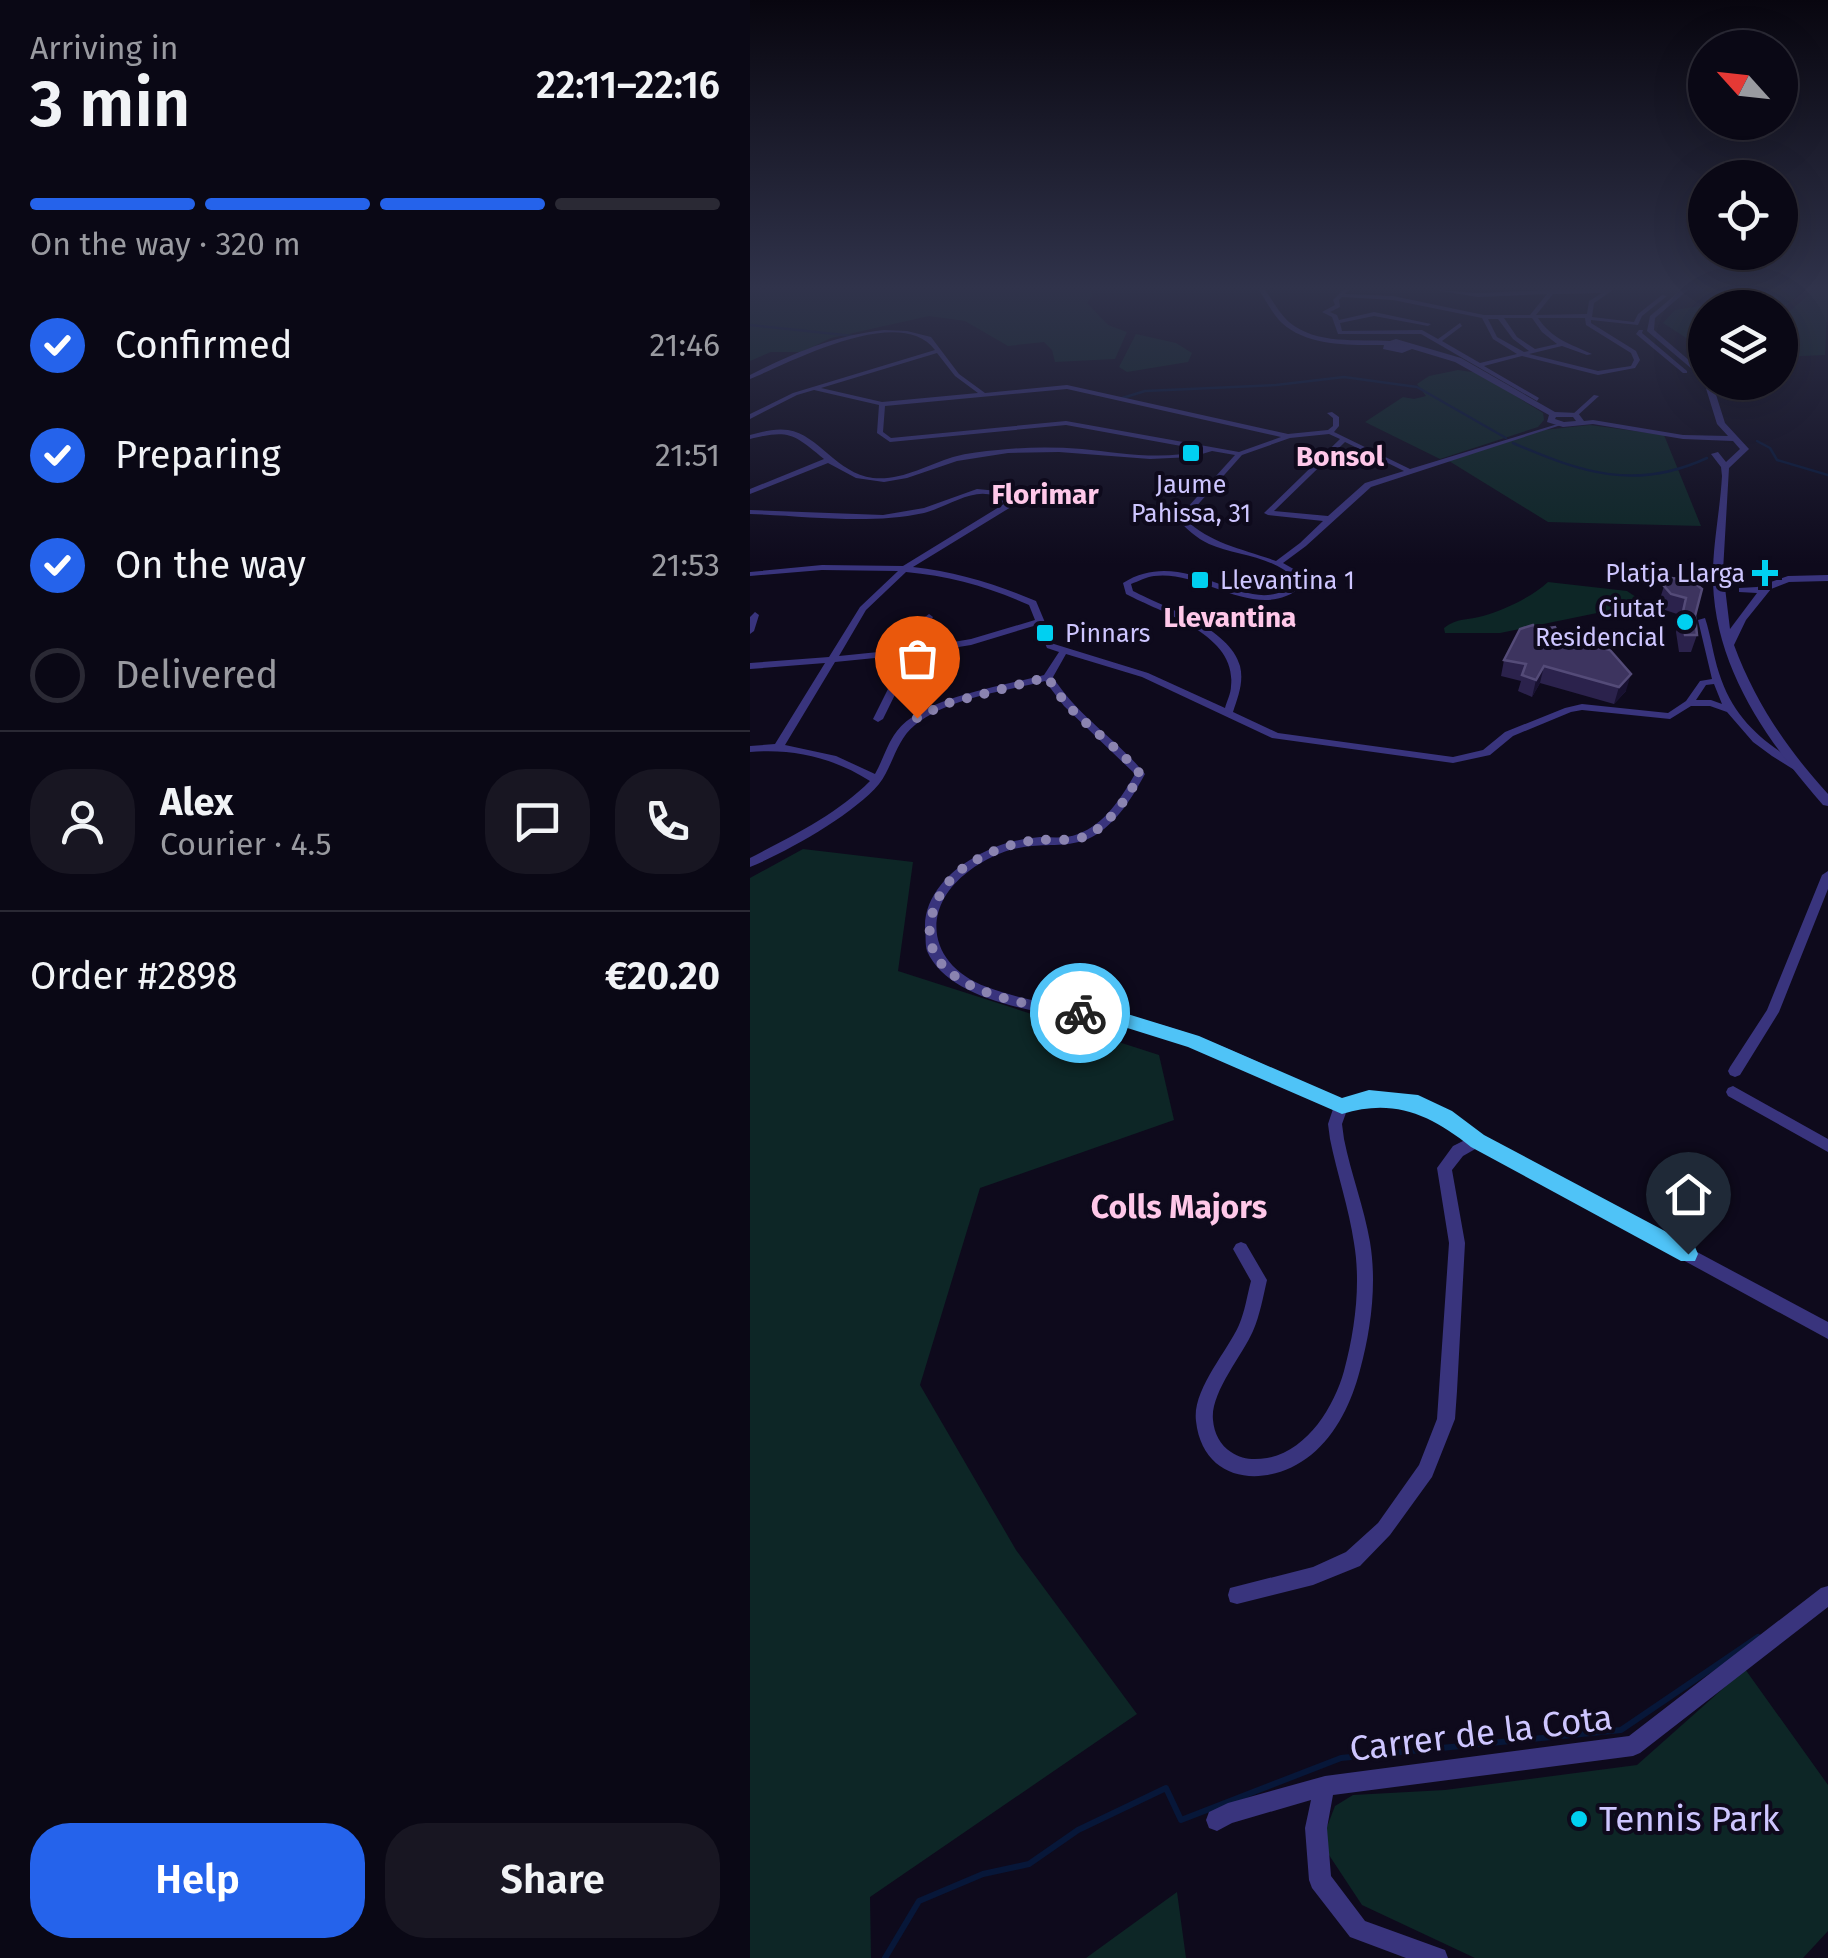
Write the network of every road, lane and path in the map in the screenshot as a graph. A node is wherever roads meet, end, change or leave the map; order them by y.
1 (835, 381) edge
2 (964, 381) edge
3 (1491, 381) edge
4 (1511, 381) edge
5 (813, 388) junction
6 (982, 393) junction
7 (1596, 396) dead end
8 (1537, 398) dead end
9 (1713, 400) edge
10 (882, 404) junction
11 (1330, 413) dead end
12 (750, 416) edge
13 (1578, 418) junction
14 (1551, 421) junction
15 (1721, 424) junction
16 (1330, 432) junction
17 (1290, 436) junction
18 (750, 437) edge
19 (1344, 438) junction
20 (1706, 440) junction
21 (1733, 440) junction
22 (1209, 450) junction
23 (1240, 454) junction
24 (1715, 454) junction
25 (1736, 455) junction
26 (826, 461) junction
27 (1725, 467) junction
28 (1407, 470) junction
29 (753, 487) edge
30 (750, 512) edge
31 (1330, 519) junction
32 (1278, 563) junction
33 (904, 569) junction
34 (750, 574) edge
35 (1718, 577) junction
36 (1828, 578) edge
37 (1768, 585) junction
38 (1743, 590) junction
39 (1720, 601) junction
40 (1752, 608) junction
41 (755, 615) dead end
42 (930, 617) dead end
43 (1702, 620) edge
44 (1041, 621) junction
45 (750, 631) edge
46 (1730, 646) junction
47 (910, 650) junction
48 (1062, 652) junction
49 (831, 658) junction
50 (750, 666) edge
51 (1048, 677) junction
52 (1717, 681) junction
53 (1689, 703) junction
54 (1730, 710) junction
55 (1228, 714) junction
56 (878, 720) dead end
57 (1746, 734) junction
58 (1770, 740) junction
59 (779, 746) junction
60 (750, 749) edge
61 (1800, 770) junction
62 (878, 780) junction
63 (1828, 802) edge
64 (750, 862) edge
65 (1828, 875) edge
66 (1734, 1072) dead end
67 (1732, 1092) dead end
68 (1342, 1106) junction
69 (1477, 1141) junction
70 (1828, 1146) edge
71 (1240, 1249) dead end
72 (1828, 1330) edge
73 (1237, 1595) dead end
74 (1825, 1602) edge
75 (1325, 1786) junction
76 (1218, 1820) dead end
77 (1438, 1958) edge

1 - 5 street
2 - 6 street
3 - 14 street
4 - 8 street
5 - 10 street
5 - 12 street
6 - 10 street
6 - 17 street
7 - 13 street
9 - 15 street
10 - 22 street
11 - 16 street
13 - 14 street
13 - 20 street
14 - 28 street
15 - 20 street
15 - 21 street
16 - 17 street
16 - 19 street
17 - 23 street
18 - 26 street
19 - 28 street
19 - 31 street
20 - 21 street
20 - 24 street
21 - 25 street
22 - 23 street
22 - 26 street
23 - 32 street
24 - 25 street
24 - 27 street
25 - 27 street
26 - 29 street
27 - 35 street
28 - 31 street
30 - 33 street
31 - 32 street
32 - 55 street
33 - 34 street
33 - 44 street
33 - 49 street
35 - 38 street
35 - 39 street
36 - 37 street
37 - 38 street
37 - 40 street
38 - 40 street
39 - 40 street
39 - 46 street
40 - 46 street
41 - 45 street
42 - 47 street
43 - 52 street
44 - 47 street
44 - 48 street
46 - 58 street
47 - 49 street
47 - 56 street
48 - 51 street
48 - 55 street
49 - 50 street
49 - 59 street
51 - 62 street
51 - 68 street
52 - 53 street
52 - 54 street
53 - 54 street
53 - 55 street
54 - 57 street
57 - 58 street
57 - 61 street
58 - 61 street
59 - 60 street
59 - 62 street
61 - 63 street
62 - 64 street
65 - 66 street
67 - 70 street
68 - 69 street
68 - 71 street
69 - 72 street
69 - 73 street
74 - 75 street, Carrer de la Cota
75 - 76 street, Carrer de la Cota
75 - 77 street

